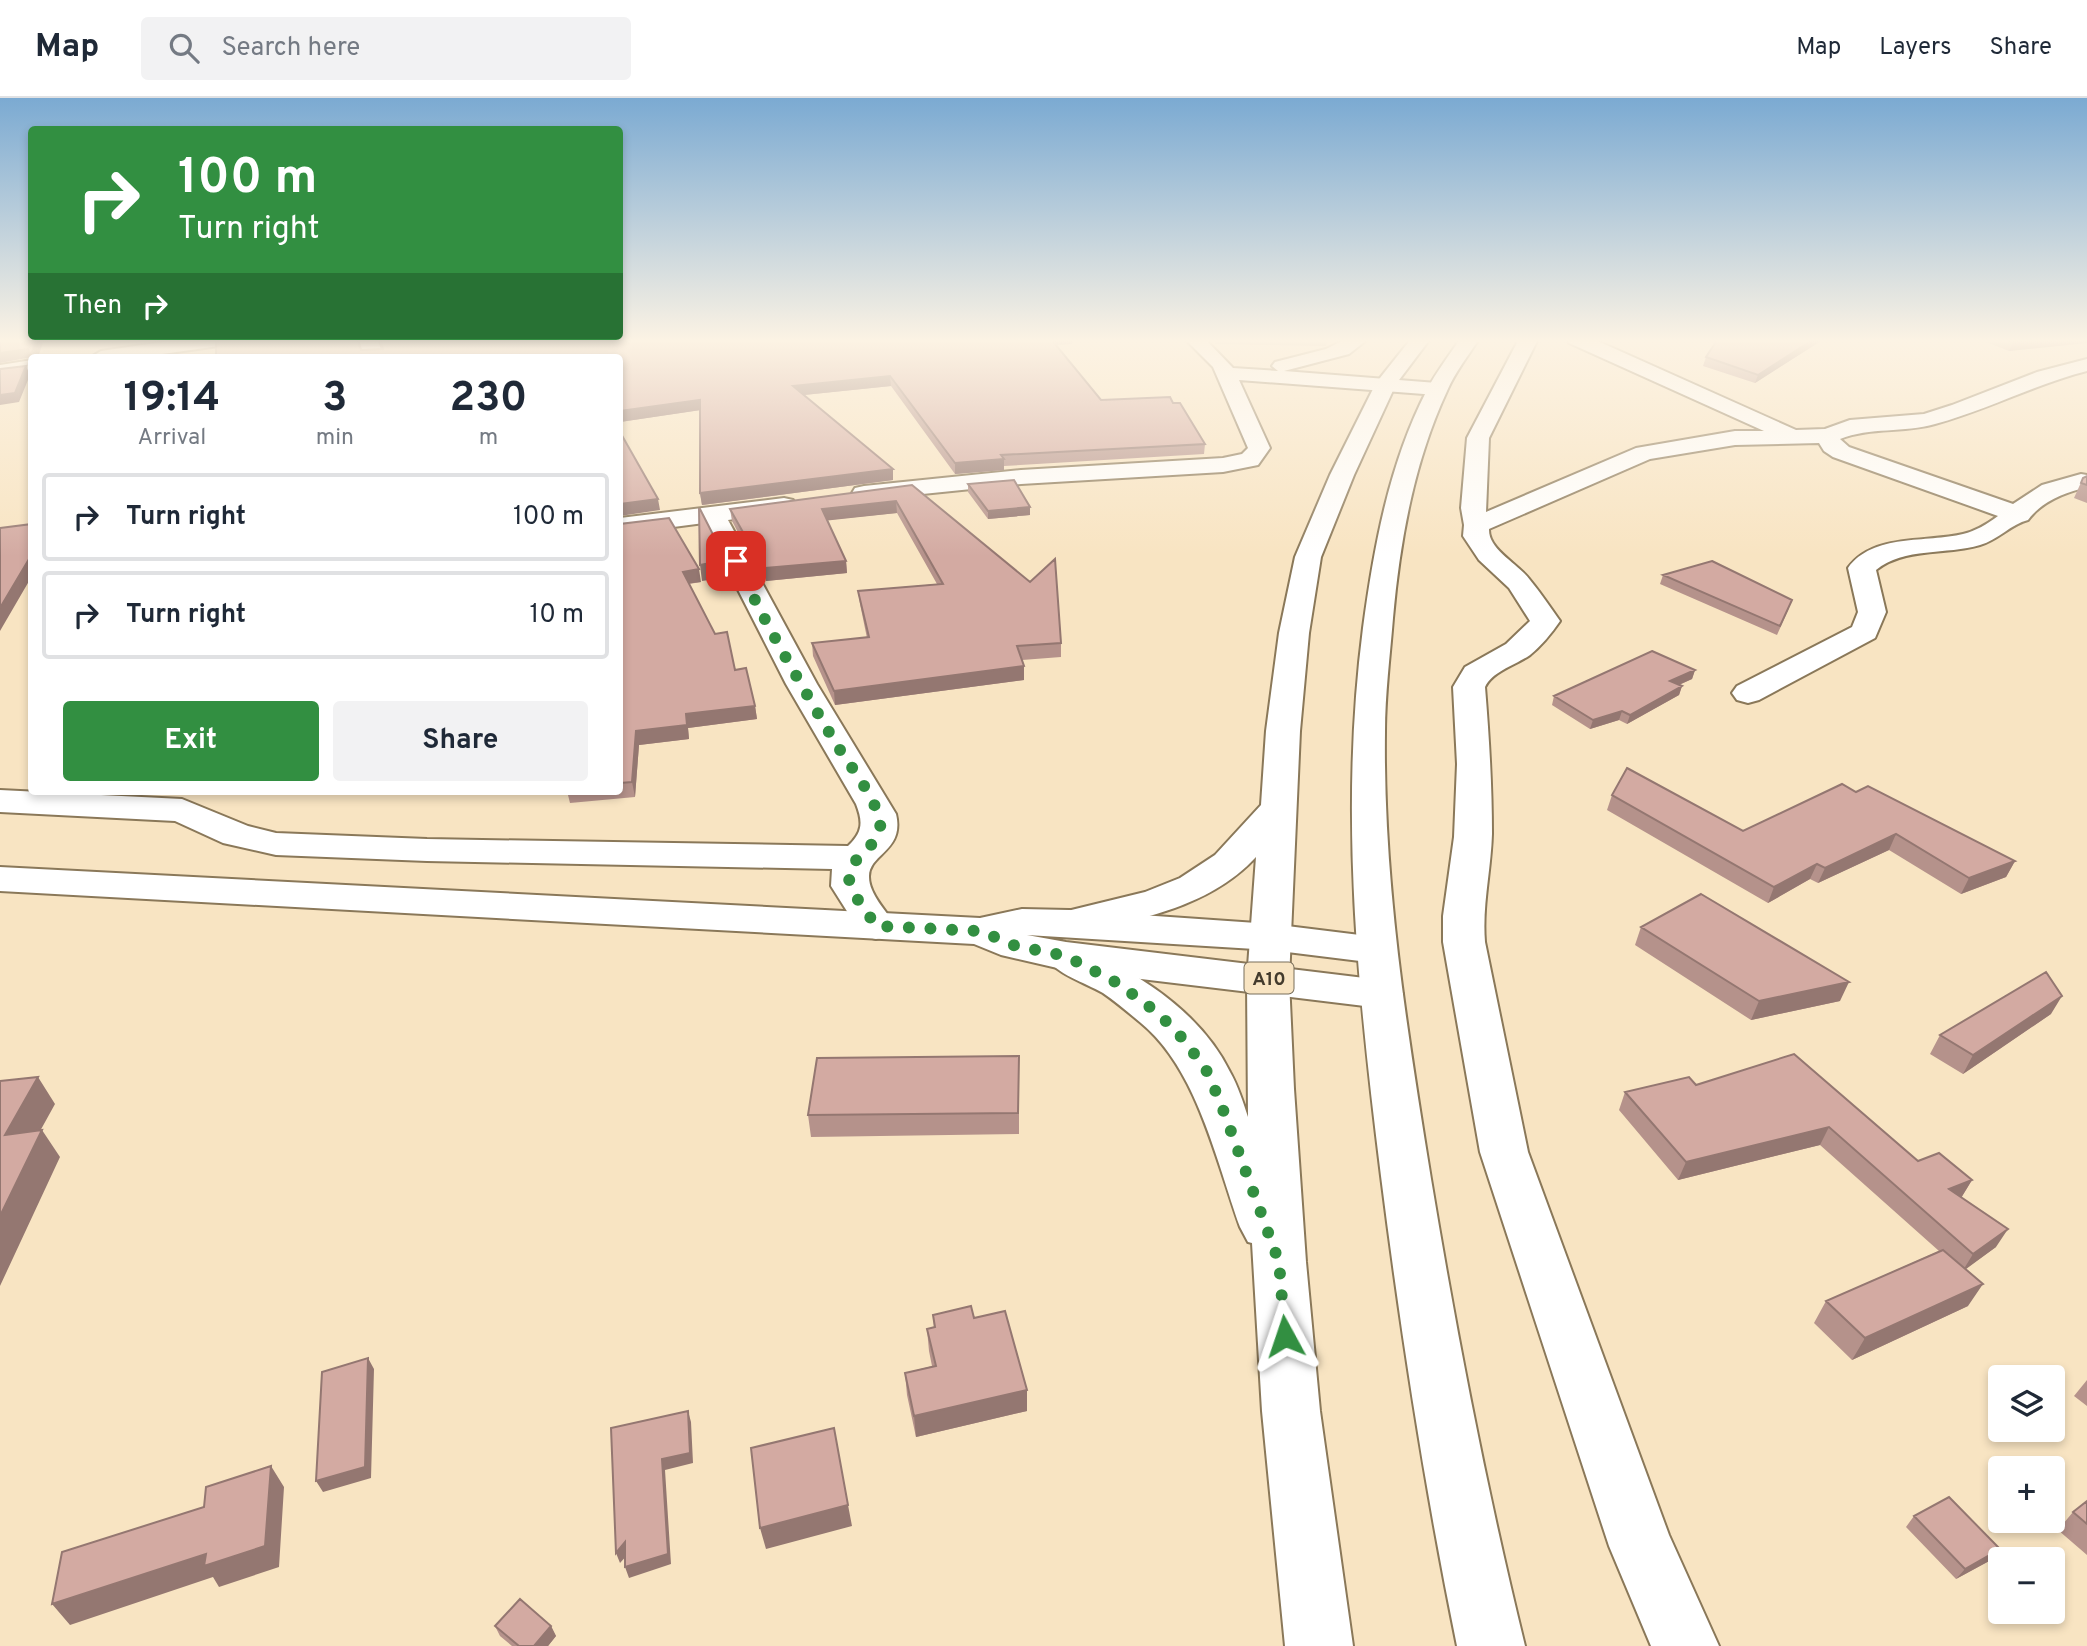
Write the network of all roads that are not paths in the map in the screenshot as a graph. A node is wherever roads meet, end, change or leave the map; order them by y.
1 (1243, 411) edge
2 (1372, 411) edge
3 (1429, 411) edge
4 (1492, 411) edge
5 (1739, 411) edge
6 (1956, 411) edge
7 (1795, 436) junction
8 (1828, 436) junction
9 (2081, 481) edge
10 (846, 496) edge
11 (806, 502) edge
12 (713, 514) junction
13 (2019, 514) junction
14 (1477, 525) junction
15 (623, 526) edge
16 (1748, 693) dead end
17 (0, 801) edge
18 (1278, 808) junction
19 (857, 858) junction
20 (0, 879) edge
21 (876, 926) junction
22 (1271, 937) junction
23 (1067, 939) junction
24 (1376, 950) junction
25 (1268, 980) junction
26 (1381, 994) junction
27 (1279, 1262) junction
28 (1319, 1646) edge
29 (1491, 1646) edge
30 (1685, 1646) edge

1 - 10 street
2 - 18 street, A10
3 - 24 street
4 - 14 street
5 - 7 street
6 - 8 street
7 - 8 street
7 - 14 street
8 - 13 street
9 - 13 street
11 - 12 street
12 - 15 street
12 - 19 street
13 - 16 street
14 - 30 street
17 - 19 street
18 - 22 street, A10
18 - 23 street
19 - 21 street
20 - 21 street
21 - 23 street
22 - 23 street
22 - 24 street
22 - 25 street, A10
23 - 25 street
23 - 27 street
24 - 26 street
25 - 26 street
25 - 27 street, A10
26 - 29 street
27 - 28 street, A10

